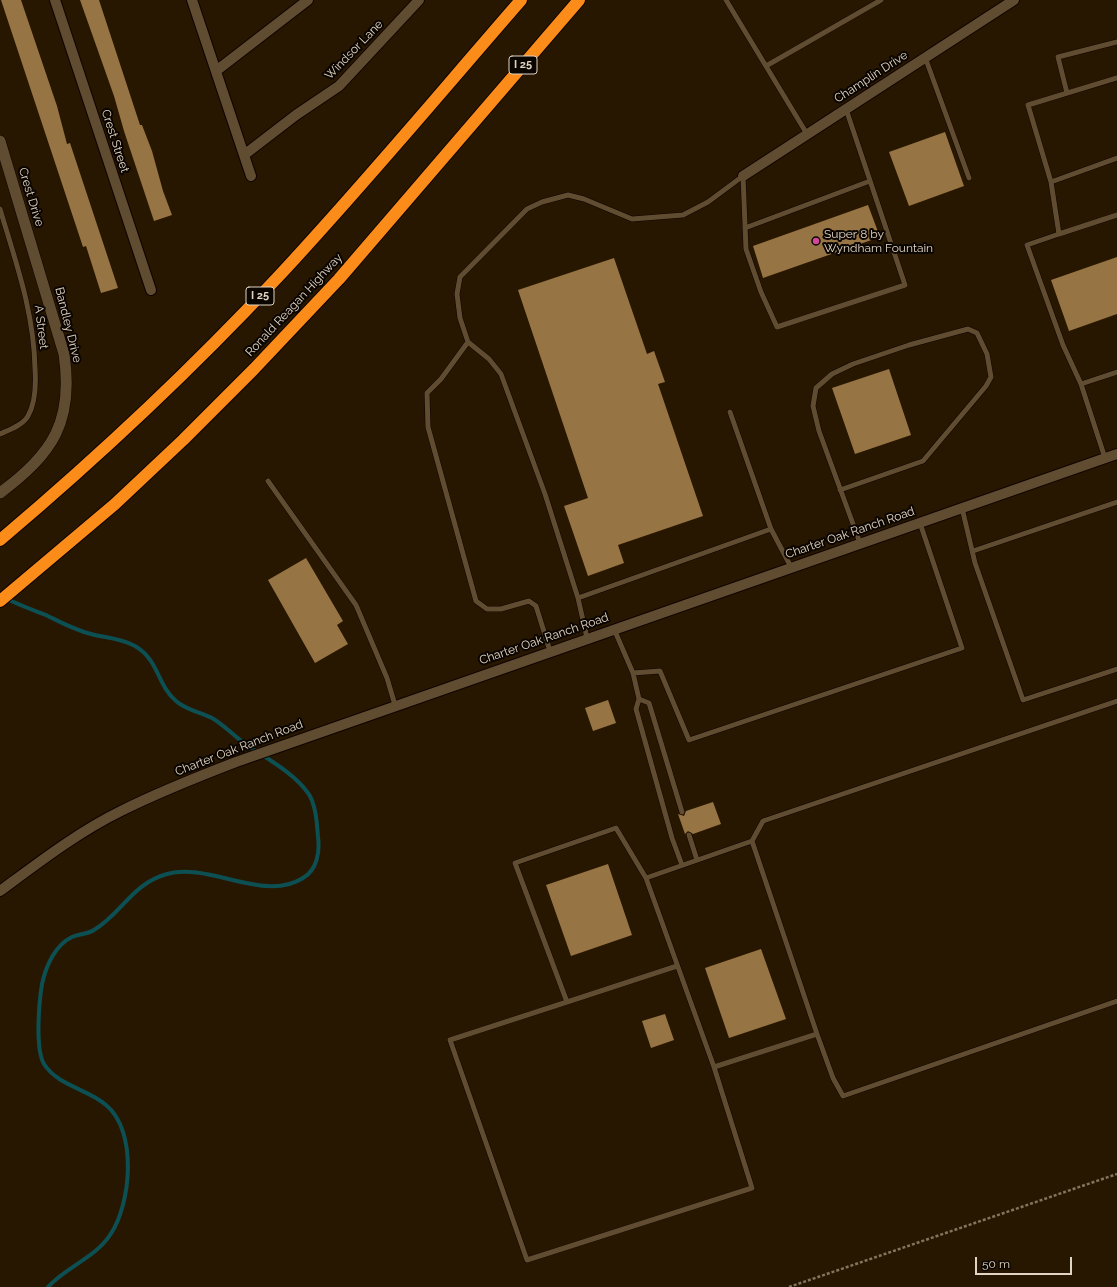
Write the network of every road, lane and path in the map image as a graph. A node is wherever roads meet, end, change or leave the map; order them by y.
1 (55, 0) edge
2 (192, 0) edge
3 (308, 0) edge
4 (419, 0) edge
5 (519, 0) edge
6 (579, 0) edge
7 (726, 0) edge
8 (881, 0) edge
9 (1014, 0) edge
10 (1117, 42) edge
11 (925, 57) junction
12 (766, 66) junction
13 (216, 71) junction
14 (1117, 78) edge
15 (1067, 93) junction
16 (846, 109) junction
17 (807, 134) junction
18 (0, 141) edge
19 (244, 154) junction
20 (1117, 158) edge
21 (251, 176) dead end
22 (743, 176) junction
23 (969, 178) dead end
24 (870, 181) junction
25 (1051, 182) junction
26 (0, 209) edge
27 (1117, 214) edge
28 (745, 228) junction
29 (1060, 234) junction
30 (37, 260) joint
31 (150, 290) dead end
32 (468, 342) junction
33 (1117, 372) edge
34 (1081, 384) junction
35 (730, 412) dead end
36 (0, 434) edge
37 (1117, 454) edge
38 (1105, 458) junction
39 (268, 481) dead end
40 (840, 490) junction
41 (0, 493) edge
42 (1117, 502) edge
43 (962, 508) junction
44 (920, 523) junction
45 (771, 529) junction
46 (0, 540) edge
47 (860, 543) junction
48 (973, 551) junction
49 (791, 567) junction
50 (578, 598) junction
51 (0, 601) edge
52 (614, 629) junction
53 (587, 638) junction
54 (550, 651) junction
55 (1117, 669) edge
56 (633, 673) junction
57 (640, 699) junction
58 (1117, 701) edge
59 (395, 705) junction
60 (682, 812) dead end
61 (689, 835) dead end
62 (752, 841) junction
63 (697, 860) junction
64 (682, 865) junction
65 (646, 878) junction
66 (0, 891) edge
67 (678, 966) junction
68 (1117, 1001) edge
69 (567, 1002) junction
70 (817, 1034) junction
71 (714, 1067) junction
72 (1117, 1174) edge
73 (789, 1287) edge

1 - 31 street, Crest Street
2 - 13 street
3 - 13 street
4 - 19 street, Windsor Lane
5 - 46 highway, I 25
6 - 51 highway, Ronald Reagan Highway / I 25
7 - 12 lane
8 - 12 lane
9 - 11 street, Champlin Drive
10 - 15 lane
11 - 16 street, Champlin Drive
11 - 23 lane
12 - 17 lane
13 - 19 street
14 - 15 lane
15 - 25 lane
16 - 17 street, Champlin Drive
16 - 24 lane
17 - 22 street, Champlin Drive
18 - 30 street, Crest Drive
19 - 21 street
20 - 25 lane
22 - 28 lane
22 - 32 lane
24 - 28 lane
24 - 28 lane
25 - 29 lane
26 - 36 lane, A Street
27 - 29 lane
29 - 34 lane
30 - 41 street, Bandley Drive
32 - 50 lane
32 - 54 lane
33 - 34 lane
34 - 38 lane
35 - 45 lane
37 - 38 street, Charter Oak Ranch Road
38 - 43 street, Charter Oak Ranch Road
39 - 59 lane
40 - 40 lane
40 - 47 lane
42 - 48 lane
43 - 44 street, Charter Oak Ranch Road
43 - 48 lane
44 - 47 street, Charter Oak Ranch Road
44 - 56 lane
45 - 49 lane
45 - 50 lane
47 - 49 street, Charter Oak Ranch Road
48 - 55 lane
49 - 52 street, Charter Oak Ranch Road
50 - 53 lane
52 - 53 street, Charter Oak Ranch Road
52 - 56 lane
53 - 54 street, Charter Oak Ranch Road
54 - 59 street, Charter Oak Ranch Road
56 - 57 lane
57 - 60 lane
57 - 64 lane
58 - 62 lane
59 - 66 street, Charter Oak Ranch Road
61 - 63 lane
62 - 63 lane
62 - 70 lane
63 - 64 lane
64 - 65 lane
65 - 67 lane
65 - 69 lane
67 - 69 lane
67 - 71 lane
68 - 70 lane
69 - 71 lane
70 - 71 lane
72 - 73 path

